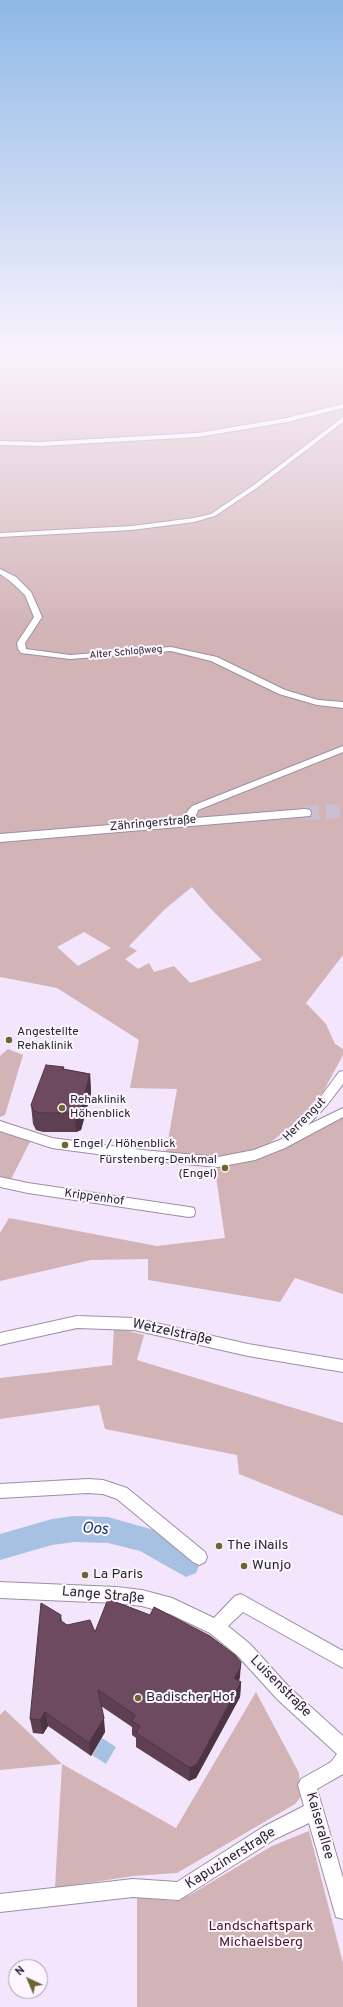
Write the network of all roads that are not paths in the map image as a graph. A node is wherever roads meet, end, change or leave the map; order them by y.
1 (307, 447) edge
2 (0, 535) edge
3 (0, 571) edge
4 (343, 705) edge
5 (343, 749) edge
6 (306, 813) tunnel mouth
7 (190, 821) junction
8 (0, 838) edge
9 (343, 1075) edge
10 (343, 1112) edge
11 (0, 1126) edge
12 (281, 1145) junction
13 (0, 1182) edge
14 (189, 1212) dead end
15 (0, 1339) edge
16 (343, 1366) edge
17 (0, 1491) edge
18 (198, 1557) dead end
19 (0, 1590) edge
20 (216, 1627) junction
21 (343, 1660) edge
22 (343, 1748) edge
23 (343, 1760) edge
24 (314, 1811) junction
25 (0, 1903) edge
26 (343, 1910) edge

1 - 2 street
3 - 4 street, Alter Schloßweg
5 - 7 street
6 - 7 main road, Zähringerstraße
7 - 8 main road, Zähringerstraße
9 - 12 street, Herrengut
10 - 12 street
11 - 12 street
13 - 14 street, Krippenhof
15 - 16 street, Wetzelstraße
17 - 18 street
19 - 20 street, Lange Straße
20 - 21 street
20 - 22 street, Luisenstraße
23 - 24 street, Kaiserallee
24 - 25 street, Kapuzinerstraße
24 - 26 street, Kaiserallee

